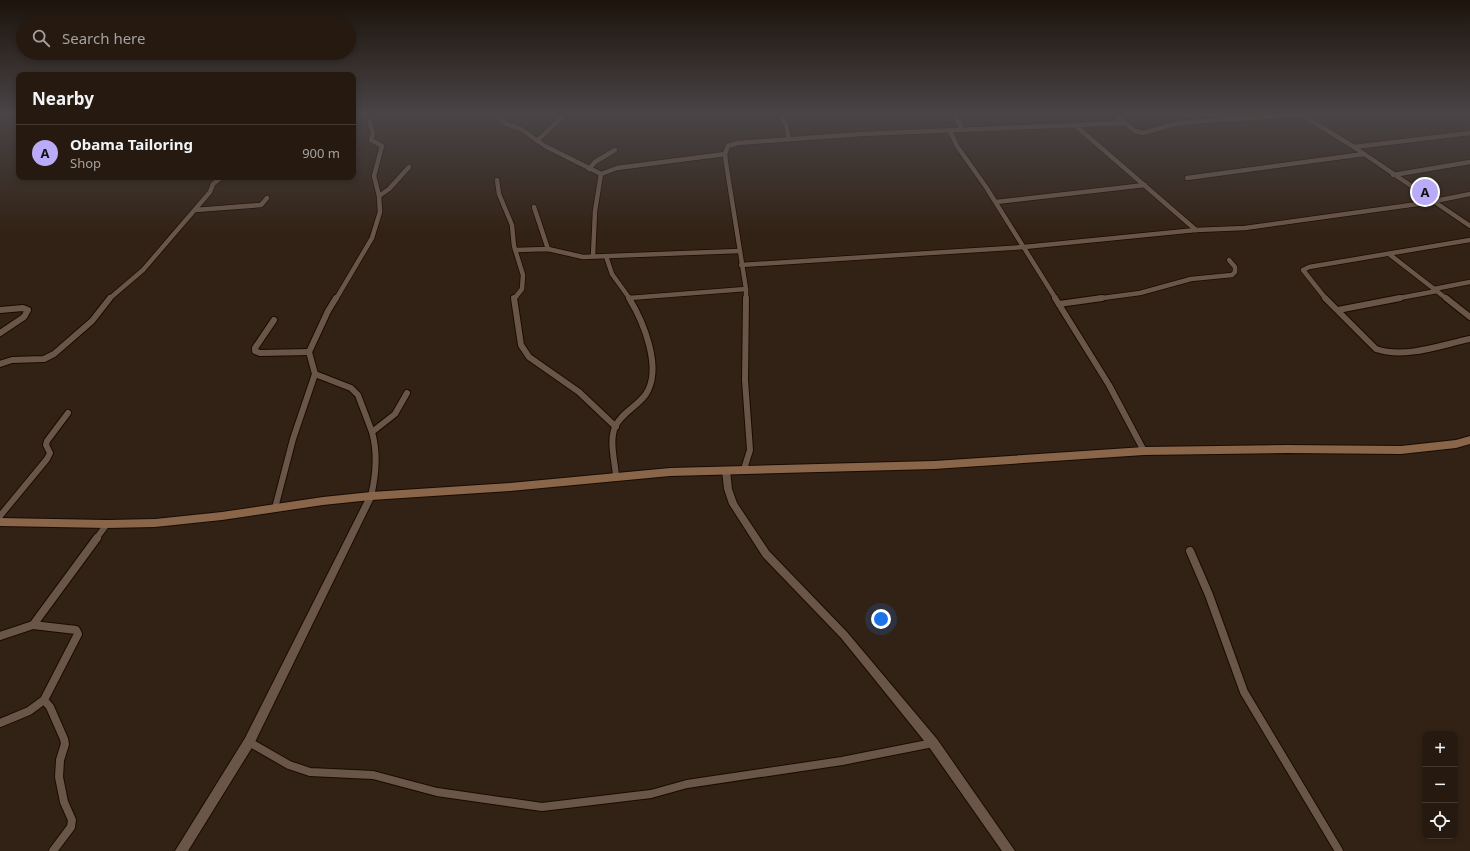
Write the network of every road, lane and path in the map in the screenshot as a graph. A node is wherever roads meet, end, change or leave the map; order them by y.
1 (379, 154) edge
2 (561, 154) edge
3 (609, 154) edge
4 (725, 154) joint
5 (961, 154) edge
6 (1108, 154) edge
7 (1364, 154) joint
8 (1470, 162) edge
9 (409, 167) dead end
10 (589, 169) junction
11 (601, 174) junction
12 (1393, 175) junction
13 (1187, 178) dead end
14 (218, 180) edge
15 (497, 180) dead end
16 (1145, 185) junction
17 (1470, 194) edge
18 (379, 196) junction
19 (267, 198) dead end
20 (1432, 201) junction
21 (996, 202) junction
22 (534, 207) dead end
23 (195, 210) junction
24 (1470, 226) edge
25 (1196, 230) junction
26 (1470, 240) edge
27 (1463, 241) junction
28 (1470, 245) edge
29 (1024, 247) junction
30 (548, 249) junction
31 (515, 250) junction
32 (739, 251) junction
33 (1389, 254) junction
34 (594, 256) junction
35 (606, 256) junction
36 (1229, 260) dead end
37 (741, 265) junction
38 (1470, 282) edge
39 (746, 289) junction
40 (1436, 290) junction
41 (630, 298) junction
42 (1059, 304) junction
43 (0, 310) edge
44 (1338, 310) junction
45 (1470, 317) edge
46 (274, 320) dead end
47 (0, 333) edge
48 (1470, 339) edge
49 (309, 352) junction
50 (0, 364) edge
51 (315, 374) junction
52 (406, 393) dead end
53 (68, 413) dead end
54 (616, 427) junction
55 (372, 432) junction
56 (1470, 440) edge
57 (1144, 451) junction
58 (744, 469) junction
59 (726, 470) junction
60 (616, 476) junction
61 (371, 496) junction
62 (275, 508) junction
63 (0, 516) edge
64 (0, 522) edge
65 (107, 524) junction
66 (1190, 551) dead end
67 (33, 625) junction
68 (0, 636) edge
69 (44, 700) junction
70 (0, 723) edge
71 (249, 742) junction
72 (933, 742) junction
73 (53, 851) edge
74 (181, 851) edge
75 (1009, 851) edge
76 (1339, 851) edge

1 - 18 street
2 - 10 street
3 - 10 street
4 - 11 street
4 - 32 street
5 - 21 street
6 - 16 street
7 - 12 street
7 - 13 street
8 - 12 street
9 - 18 street
10 - 11 street
11 - 34 street
12 - 20 street
14 - 23 street
15 - 31 street
16 - 21 street
16 - 25 street
17 - 20 street
18 - 49 street
19 - 23 street
20 - 24 street
20 - 25 street
21 - 29 street
22 - 30 street
23 - 50 street
25 - 29 street
26 - 27 street
27 - 28 street
27 - 33 street
29 - 37 street
29 - 42 street
30 - 31 street
30 - 34 street
31 - 54 street
32 - 35 street
32 - 37 street
33 - 40 street
33 - 44 street
34 - 35 street
35 - 41 street
36 - 42 street
37 - 39 street
38 - 40 street
39 - 41 street
39 - 58 street
40 - 44 street
40 - 45 street
41 - 54 street
42 - 57 street
43 - 47 street
44 - 48 street
46 - 49 street
49 - 51 street
51 - 55 street
51 - 62 street
52 - 55 street
53 - 63 street
54 - 60 street
55 - 61 street
56 - 57 main road
57 - 58 main road
58 - 59 main road
59 - 60 main road
59 - 72 street
60 - 61 main road
61 - 62 main road
61 - 71 street
62 - 65 main road
64 - 65 main road
65 - 67 street
66 - 76 street
67 - 68 street
67 - 69 street
69 - 70 street
69 - 73 street
71 - 72 street
71 - 74 street
72 - 75 street

